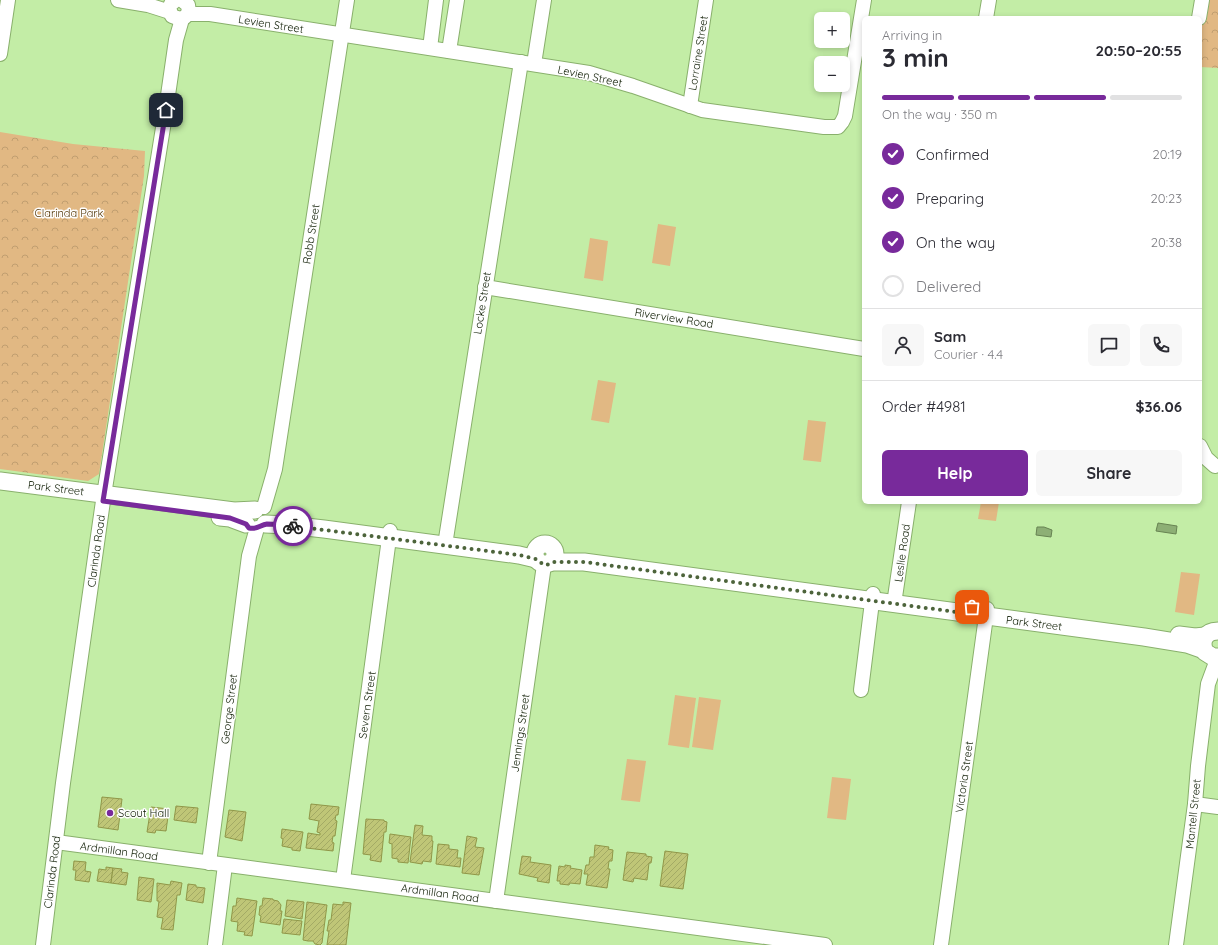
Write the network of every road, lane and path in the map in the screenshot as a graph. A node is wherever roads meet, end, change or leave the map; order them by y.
1 (8, 0) edge
2 (118, 0) edge
3 (348, 0) edge
4 (436, 0) edge
5 (457, 0) edge
6 (544, 0) edge
7 (706, 0) edge
8 (864, 0) edge
9 (989, 0) edge
10 (1202, 0) edge
11 (180, 7) edge
12 (986, 16) edge
13 (1199, 16) edge
14 (342, 35) junction
15 (430, 48) junction
16 (449, 51) junction
17 (0, 54) edge
18 (527, 63) junction
19 (690, 106) junction
20 (485, 287) junction
21 (862, 349) edge
22 (1202, 450) edge
23 (1202, 463) edge
24 (1216, 466) edge
25 (0, 481) edge
26 (0, 488) edge
27 (104, 498) junction
28 (909, 504) edge
29 (260, 518) junction
30 (389, 534) junction
31 (446, 541) junction
32 (545, 556) junction
33 (873, 597) junction
34 (895, 600) junction
35 (987, 613) junction
36 (1211, 647) edge
37 (861, 690) dead end
38 (1195, 804) junction
39 (1218, 807) edge
40 (56, 842) junction
41 (209, 863) junction
42 (225, 865) junction
43 (343, 880) junction
44 (496, 901) junction
45 (43, 945) edge
46 (215, 945) edge
47 (825, 945) edge
48 (941, 945) edge
49 (1176, 945) edge

1 - 17 street
2 - 11 street, Levien Street
3 - 14 street, Robb Street
4 - 15 street
5 - 16 street
6 - 18 street, Locke Street
7 - 19 street, Lorraine Street
8 - 19 street, Levien Street
9 - 12 street
10 - 13 street
11 - 14 street, Levien Street
11 - 27 street, Clarinda Road
14 - 15 street, Levien Street
14 - 29 street, Robb Street
15 - 16 street, Levien Street
16 - 18 street, Levien Street
18 - 19 street, Levien Street
18 - 20 street, Locke Street
20 - 21 street, Riverview Road
20 - 31 street, Locke Street
22 - 24 street
23 - 24 street
25 - 27 street, Park Street
26 - 27 street, Park Street
27 - 29 street, Park Street
27 - 40 street, Clarinda Road
28 - 34 street, Leslie Road
29 - 30 street, Park Street
29 - 41 street, George Street
30 - 31 street, Park Street
30 - 43 street, Severn Street
31 - 32 street, Park Street
32 - 33 street, Park Street
32 - 44 street, Jennings Street
33 - 34 street, Park Street
33 - 37 street
34 - 35 street, Park Street
35 - 36 street, Park Street
35 - 48 street, Victoria Street
36 - 38 street, Mantell Street
38 - 39 street
38 - 49 street, Mantell Street
40 - 41 street, Ardmillan Road
40 - 45 street, Clarinda Road
41 - 42 street, Ardmillan Road
42 - 43 street, Ardmillan Road
42 - 46 street
43 - 44 street, Ardmillan Road
44 - 47 street, Ardmillan Road

